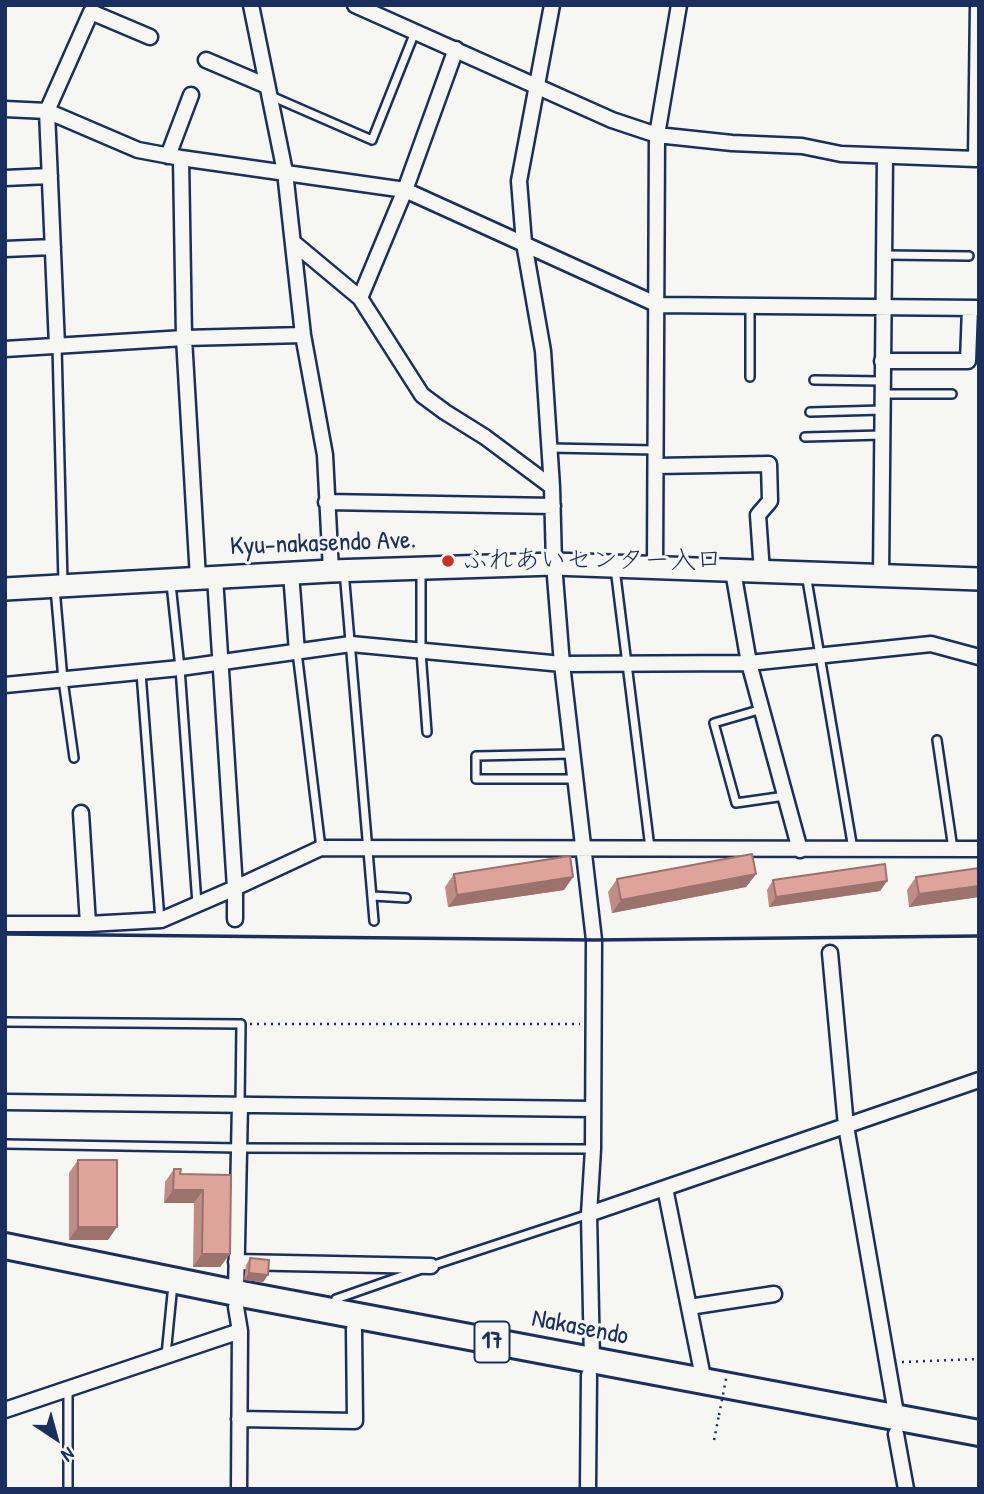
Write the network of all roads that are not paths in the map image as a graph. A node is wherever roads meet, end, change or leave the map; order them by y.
1 (251, 5) edge
2 (355, 5) edge
3 (552, 5) edge
4 (679, 5) edge
5 (978, 5) edge
6 (87, 7) edge
7 (415, 32) junction
8 (150, 37) dead end
9 (456, 49) junction
10 (206, 60) dead end
11 (536, 86) junction
12 (268, 90) junction
13 (191, 95) dead end
14 (5, 109) edge
15 (47, 111) junction
16 (657, 135) junction
17 (174, 157) junction
18 (886, 157) junction
19 (285, 172) junction
20 (50, 176) junction
21 (5, 178) edge
22 (405, 190) junction
23 (294, 243) junction
24 (524, 243) junction
25 (53, 247) junction
26 (5, 250) edge
27 (886, 255) junction
28 (969, 256) dead end
29 (360, 298) junction
30 (658, 305) junction
31 (750, 306) junction
32 (883, 307) junction
33 (974, 308) edge
34 (303, 335) junction
35 (184, 338) junction
36 (57, 346) junction
37 (5, 349) edge
38 (883, 361) junction
39 (750, 377) dead end
40 (814, 380) dead end
41 (882, 387) junction
42 (952, 394) dead end
43 (882, 410) junction
44 (810, 412) dead end
45 (882, 435) junction
46 (805, 437) dead end
47 (550, 449) junction
48 (656, 450) junction
49 (656, 466) junction
50 (552, 486) junction
51 (326, 502) junction
52 (552, 506) junction
53 (554, 564) junction
54 (615, 566) junction
55 (655, 567) junction
56 (421, 568) junction
57 (337, 571) junction
58 (733, 571) junction
59 (762, 572) junction
60 (291, 573) junction
61 (806, 573) junction
62 (881, 576) junction
63 (207, 577) junction
64 (171, 579) junction
65 (979, 579) edge
66 (59, 585) junction
67 (5, 589) edge
68 (351, 644) junction
69 (297, 652) junction
70 (421, 652) junction
71 (818, 655) junction
72 (979, 657) edge
73 (220, 662) junction
74 (627, 663) junction
75 (749, 663) junction
76 (562, 664) junction
77 (180, 668) junction
78 (141, 673) junction
79 (63, 680) junction
80 (5, 685) edge
81 (762, 709) junction
82 (427, 732) dead end
83 (937, 740) dead end
84 (572, 754) junction
85 (74, 758) dead end
86 (575, 779) junction
87 (786, 796) junction
88 (81, 813) dead end
89 (321, 848) junction
90 (368, 848) junction
91 (650, 848) junction
92 (953, 849) junction
93 (979, 849) edge
94 (583, 850) junction
95 (800, 850) junction
96 (853, 850) junction
97 (235, 888) junction
98 (373, 896) junction
99 (407, 898) dead end
100 (197, 904) junction
101 (235, 919) dead end
102 (160, 920) junction
103 (374, 921) dead end
104 (5, 924) edge
105 (88, 924) junction
106 (830, 953) dead end
107 (5, 1022) edge
108 (979, 1080) edge
109 (5, 1102) edge
110 (240, 1104) junction
111 (593, 1109) junction
112 (846, 1126) junction
113 (5, 1144) edge
114 (239, 1148) junction
115 (593, 1149) junction
116 (665, 1188) junction
117 (589, 1214) junction
118 (5, 1246) edge
119 (5, 1262) edge
120 (236, 1262) junction
121 (431, 1266) junction
122 (172, 1294) junction
123 (774, 1294) dead end
124 (689, 1307) junction
125 (237, 1310) junction
126 (331, 1310) junction
127 (354, 1329) junction
128 (166, 1355) junction
129 (590, 1368) junction
130 (716, 1378) junction
131 (68, 1388) junction
132 (5, 1410) edge
133 (239, 1419) junction
134 (897, 1426) junction
135 (979, 1433) edge
136 (979, 1448) edge
137 (68, 1489) edge
138 (239, 1489) edge
139 (588, 1489) edge
140 (906, 1489) edge

1 - 12 street
2 - 7 street
3 - 11 street
4 - 16 street
5 - 18 street
6 - 8 street
6 - 15 street
7 - 9 street
7 - 12 lane
9 - 11 street
9 - 22 street
10 - 12 street
11 - 16 street
11 - 24 street
12 - 19 street
13 - 17 street
14 - 15 street
15 - 17 street
15 - 20 street
16 - 18 street
16 - 30 street
17 - 19 street
17 - 35 street
18 - 27 street
19 - 22 street
19 - 23 street
20 - 21 street
20 - 25 street
22 - 24 street
22 - 29 street
23 - 29 street
23 - 34 street
24 - 30 street
24 - 47 street
25 - 26 street
25 - 36 street
27 - 28 lane
27 - 32 street
29 - 50 street
30 - 31 street
30 - 48 street
31 - 32 street
31 - 39 lane
32 - 33 street
32 - 38 street
33 - 38 street
34 - 35 street
34 - 51 street
35 - 36 street
35 - 63 street
36 - 37 street
36 - 66 lane
38 - 41 street
40 - 41 lane
41 - 42 lane
41 - 43 street
43 - 44 lane
43 - 45 street
45 - 46 lane
45 - 62 street
47 - 48 lane
47 - 50 street
48 - 49 street
49 - 55 street
49 - 59 street
50 - 52 street
51 - 52 street
51 - 57 street
52 - 53 street
53 - 54 main road, Kyu-nakasendo Ave.
53 - 56 main road, Kyu-nakasendo Ave.
53 - 76 street
54 - 55 main road, Kyu-nakasendo Ave.
54 - 74 lane
55 - 58 main road, Kyu-nakasendo Ave.
56 - 57 main road, Kyu-nakasendo Ave.
56 - 70 lane
57 - 60 main road, Kyu-nakasendo Ave.
57 - 68 lane
58 - 59 main road, Kyu-nakasendo Ave.
58 - 75 street
59 - 61 main road, Kyu-nakasendo Ave.
60 - 63 main road, Kyu-nakasendo Ave.
60 - 69 street
61 - 62 main road, Kyu-nakasendo Ave.
61 - 71 lane
62 - 65 main road, Kyu-nakasendo Ave.
63 - 64 main road, Kyu-nakasendo Ave.
63 - 73 street
64 - 66 main road, Kyu-nakasendo Ave.
64 - 77 lane
66 - 67 main road, Kyu-nakasendo Ave.
66 - 79 lane
68 - 69 street
68 - 70 street
68 - 90 lane
69 - 73 street
69 - 89 lane
70 - 76 street
70 - 82 lane
71 - 72 street
71 - 75 street
71 - 96 lane
73 - 77 street
73 - 97 street
74 - 75 street
74 - 76 street
74 - 91 lane
75 - 81 street
76 - 84 street
77 - 78 street
77 - 100 lane
78 - 79 street
78 - 102 lane
79 - 80 street
79 - 85 lane
81 - 87 street
81 - 87 lane
83 - 92 lane
84 - 86 street
84 - 86 lane
86 - 94 street
87 - 95 street
88 - 105 street
89 - 90 street
89 - 97 street
90 - 94 street
90 - 98 lane
91 - 94 street
91 - 95 street
92 - 93 street
92 - 96 street
94 - 111 street
95 - 96 street
97 - 100 street
97 - 101 street
98 - 99 lane
98 - 103 lane
100 - 102 street
102 - 105 street
104 - 105 street
106 - 112 street
107 - 110 lane
108 - 112 street
109 - 110 street
110 - 111 street
110 - 114 street
111 - 115 street
112 - 116 street
112 - 134 street
113 - 114 lane
114 - 115 lane
114 - 120 street
115 - 117 street
116 - 117 street
116 - 124 street
117 - 121 lane
117 - 129 street
118 - 125 highway, Nakasendo / 17
119 - 122 highway, Nakasendo / 17
120 - 121 street
120 - 125 street
121 - 126 lane
122 - 125 highway, Nakasendo / 17
122 - 128 lane
123 - 124 street
124 - 130 street
125 - 126 highway, Nakasendo / 17
125 - 127 highway, Nakasendo / 17
125 - 128 street
125 - 133 street
126 - 129 highway, Nakasendo / 17
127 - 129 highway, Nakasendo / 17
127 - 133 street
128 - 131 street
129 - 130 highway, Nakasendo / 17
129 - 134 highway, Nakasendo / 17
129 - 139 street
130 - 134 highway, Nakasendo / 17
131 - 132 street
131 - 137 lane
133 - 138 street
134 - 135 highway, Nakasendo / 17
134 - 136 highway, Nakasendo / 17
134 - 140 street

